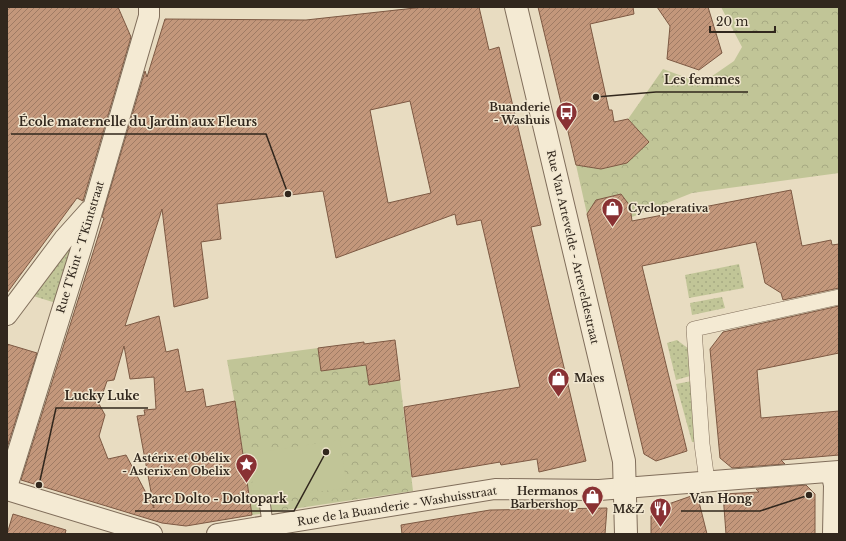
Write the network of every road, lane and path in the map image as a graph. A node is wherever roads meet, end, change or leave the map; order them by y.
1 (149, 7) edge
2 (516, 7) edge
3 (94, 205) junction
4 (839, 297) edge
5 (7, 315) edge
6 (835, 472) edge
7 (707, 481) junction
8 (7, 488) edge
9 (625, 488) junction
10 (265, 505) dead end
11 (268, 526) junction
12 (152, 534) edge
13 (217, 534) edge
14 (626, 534) edge
15 (833, 534) edge

1 - 3 street, Rue T'Kint - T'Kintstraat
2 - 9 street, Rue Van Artevelde - Arteveldestraat
3 - 5 street
3 - 8 street, Rue T'Kint - T'Kintstraat
4 - 7 street
6 - 7 street, Rue de la Buanderie - Washuisstraat
6 - 15 street
7 - 9 street, Rue de la Buanderie - Washuisstraat
8 - 12 street
9 - 11 street, Rue de la Buanderie - Washuisstraat
9 - 14 street, Rue Van Artevelde - Arteveldestraat
10 - 11 lane
11 - 13 street, Rue de la Buanderie - Washuisstraat

